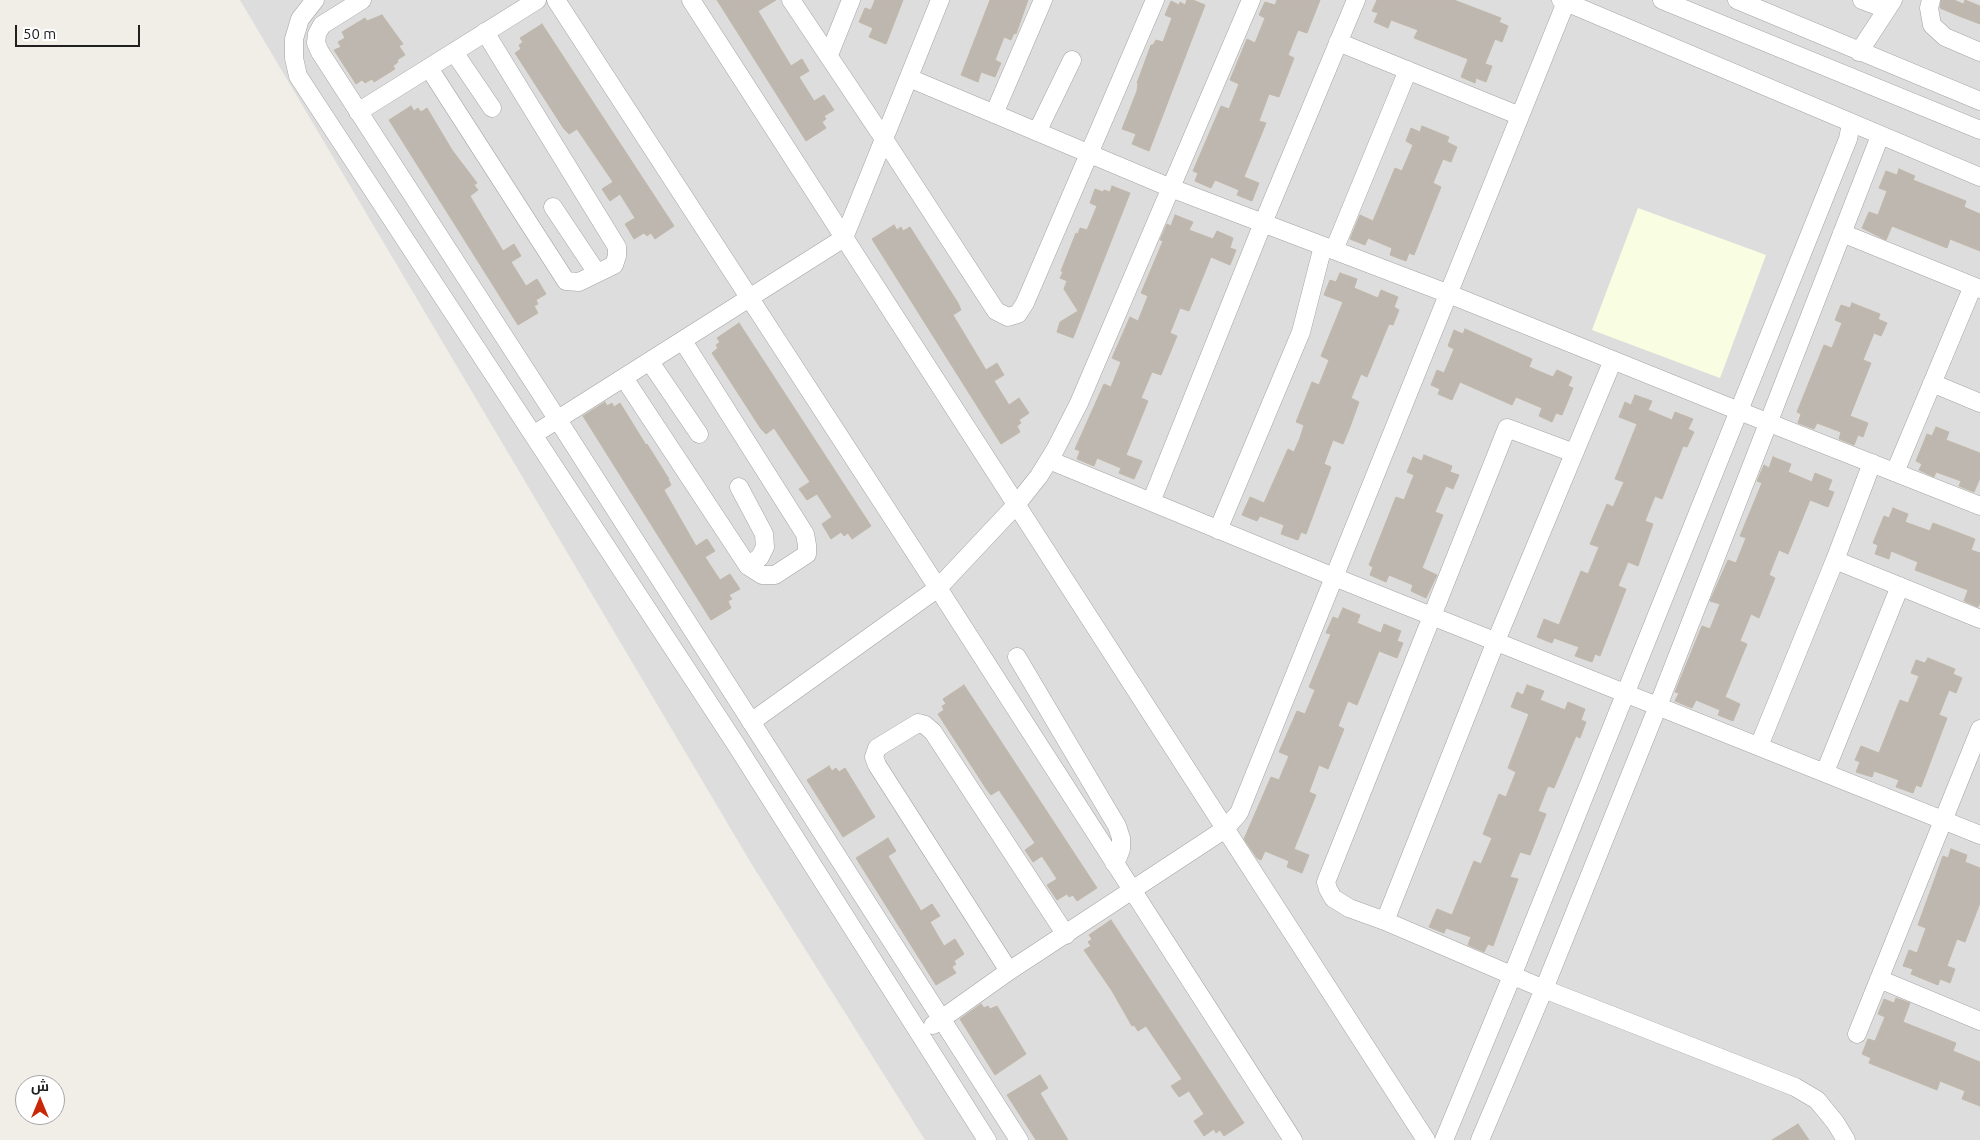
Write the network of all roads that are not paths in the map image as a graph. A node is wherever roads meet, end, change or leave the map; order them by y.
1 (315, 0) edge
2 (362, 0) edge
3 (537, 0) edge
4 (556, 0) edge
5 (691, 0) edge
6 (790, 0) edge
7 (850, 0) edge
8 (940, 0) edge
9 (1043, 0) edge
10 (1155, 0) edge
11 (1251, 0) edge
12 (1356, 0) edge
13 (1662, 0) edge
14 (1737, 0) edge
15 (1862, 0) edge
16 (1931, 0) edge
17 (1564, 1) edge
18 (1889, 3) edge
19 (485, 32) junction
20 (1338, 42) junction
21 (454, 52) junction
22 (1859, 52) junction
23 (1980, 52) edge
24 (828, 56) junction
25 (1072, 60) dead end
26 (429, 68) junction
27 (1408, 70) junction
28 (909, 78) junction
29 (1980, 101) edge
30 (492, 108) dead end
31 (358, 112) junction
32 (994, 114) junction
33 (1520, 116) junction
34 (1851, 124) junction
35 (1980, 130) edge
36 (1037, 132) junction
37 (1880, 136) junction
38 (884, 139) junction
39 (1088, 154) junction
40 (1980, 177) edge
41 (1170, 188) junction
42 (553, 207) dead end
43 (1263, 223) junction
44 (1842, 233) junction
45 (844, 238) junction
46 (1328, 248) junction
47 (597, 273) junction
48 (1976, 288) edge
49 (1449, 294) junction
50 (750, 299) junction
51 (683, 341) junction
52 (1613, 360) junction
53 (650, 362) junction
54 (624, 378) junction
55 (1932, 383) junction
56 (1980, 403) edge
57 (1739, 411) junction
58 (558, 420) junction
59 (1768, 423) junction
60 (699, 434) dead end
61 (533, 436) junction
62 (1574, 453) junction
63 (1049, 460) junction
64 (1872, 463) junction
65 (1895, 472) junction
66 (739, 487) dead end
67 (1151, 502) junction
68 (1016, 505) junction
69 (1980, 506) edge
70 (1218, 530) junction
71 (1835, 560) junction
72 (748, 566) junction
73 (1334, 577) junction
74 (1900, 586) junction
75 (938, 588) junction
76 (1432, 616) junction
77 (1980, 619) edge
78 (1496, 641) junction
79 (1017, 657) dead end
80 (1626, 693) junction
81 (1658, 706) junction
82 (751, 722) junction
83 (1980, 730) edge
84 (1759, 746) junction
85 (1825, 772) junction
86 (1944, 820) junction
87 (1225, 829) junction
88 (1980, 834) edge
89 (1114, 863) junction
90 (1132, 890) junction
91 (1384, 921) junction
92 (1066, 935) junction
93 (1009, 970) junction
94 (1512, 976) junction
95 (1879, 979) junction
96 (1544, 989) junction
97 (942, 1018) junction
98 (1980, 1021) edge
99 (921, 1034) junction
100 (1857, 1034) dead end
101 (987, 1140) edge
102 (1019, 1140) edge
103 (1293, 1140) edge
104 (1426, 1140) edge
105 (1444, 1140) edge
106 (1480, 1140) edge
107 (1846, 1140) edge

1 - 61 street
2 - 31 street
3 - 19 street
4 - 50 street
5 - 45 street
6 - 24 street
7 - 24 street
8 - 28 street
9 - 32 street
10 - 39 street
11 - 41 street
12 - 20 street
13 - 35 street
14 - 22 street
15 - 18 street
16 - 23 street
17 - 33 street
17 - 34 street
18 - 22 street
19 - 21 street
19 - 47 street
20 - 27 street
20 - 43 street
21 - 26 street
21 - 30 street
22 - 29 street
24 - 38 street
25 - 36 street
26 - 31 street
26 - 47 street
27 - 33 street
27 - 46 street
28 - 32 street
28 - 38 street
31 - 58 street
32 - 36 street
33 - 49 street
34 - 37 street
34 - 57 street
36 - 39 street
37 - 40 street
37 - 44 street
38 - 39 street
38 - 45 street
39 - 41 street
41 - 43 street
41 - 63 street
42 - 47 street
43 - 46 street
43 - 67 street
44 - 48 street
44 - 59 street
45 - 50 street
45 - 68 street
46 - 49 street
46 - 70 street
48 - 55 street
49 - 52 street
49 - 73 street
50 - 51 street
50 - 75 street
51 - 53 street
51 - 72 street
52 - 57 street
52 - 62 street
53 - 54 street
53 - 60 street
54 - 58 street
54 - 72 street
55 - 56 street
55 - 65 street
57 - 59 street
57 - 80 street
58 - 61 street
58 - 82 street
59 - 64 street
59 - 81 street
61 - 99 street
62 - 76 street
62 - 78 street
63 - 67 street
63 - 68 street
64 - 65 street
64 - 71 street
65 - 69 street
66 - 72 street
67 - 70 street
68 - 75 street
68 - 87 street
70 - 73 street
71 - 74 street
71 - 84 street
73 - 76 street
73 - 87 street
74 - 77 street
74 - 85 street
75 - 82 street
75 - 89 street
76 - 78 street
76 - 91 street
78 - 80 street
78 - 91 street
79 - 89 street
80 - 81 street
80 - 94 street
81 - 84 street
81 - 96 street
82 - 97 street
83 - 86 street
84 - 85 street
85 - 86 street
86 - 88 street
86 - 95 street
87 - 90 street
87 - 104 street
89 - 90 street
90 - 92 street
90 - 103 street
91 - 94 street
92 - 93 street
92 - 93 street
93 - 97 street
94 - 96 street
94 - 105 street
95 - 98 street
95 - 100 street
96 - 106 street
96 - 107 street
97 - 99 street
97 - 102 street
99 - 101 street

